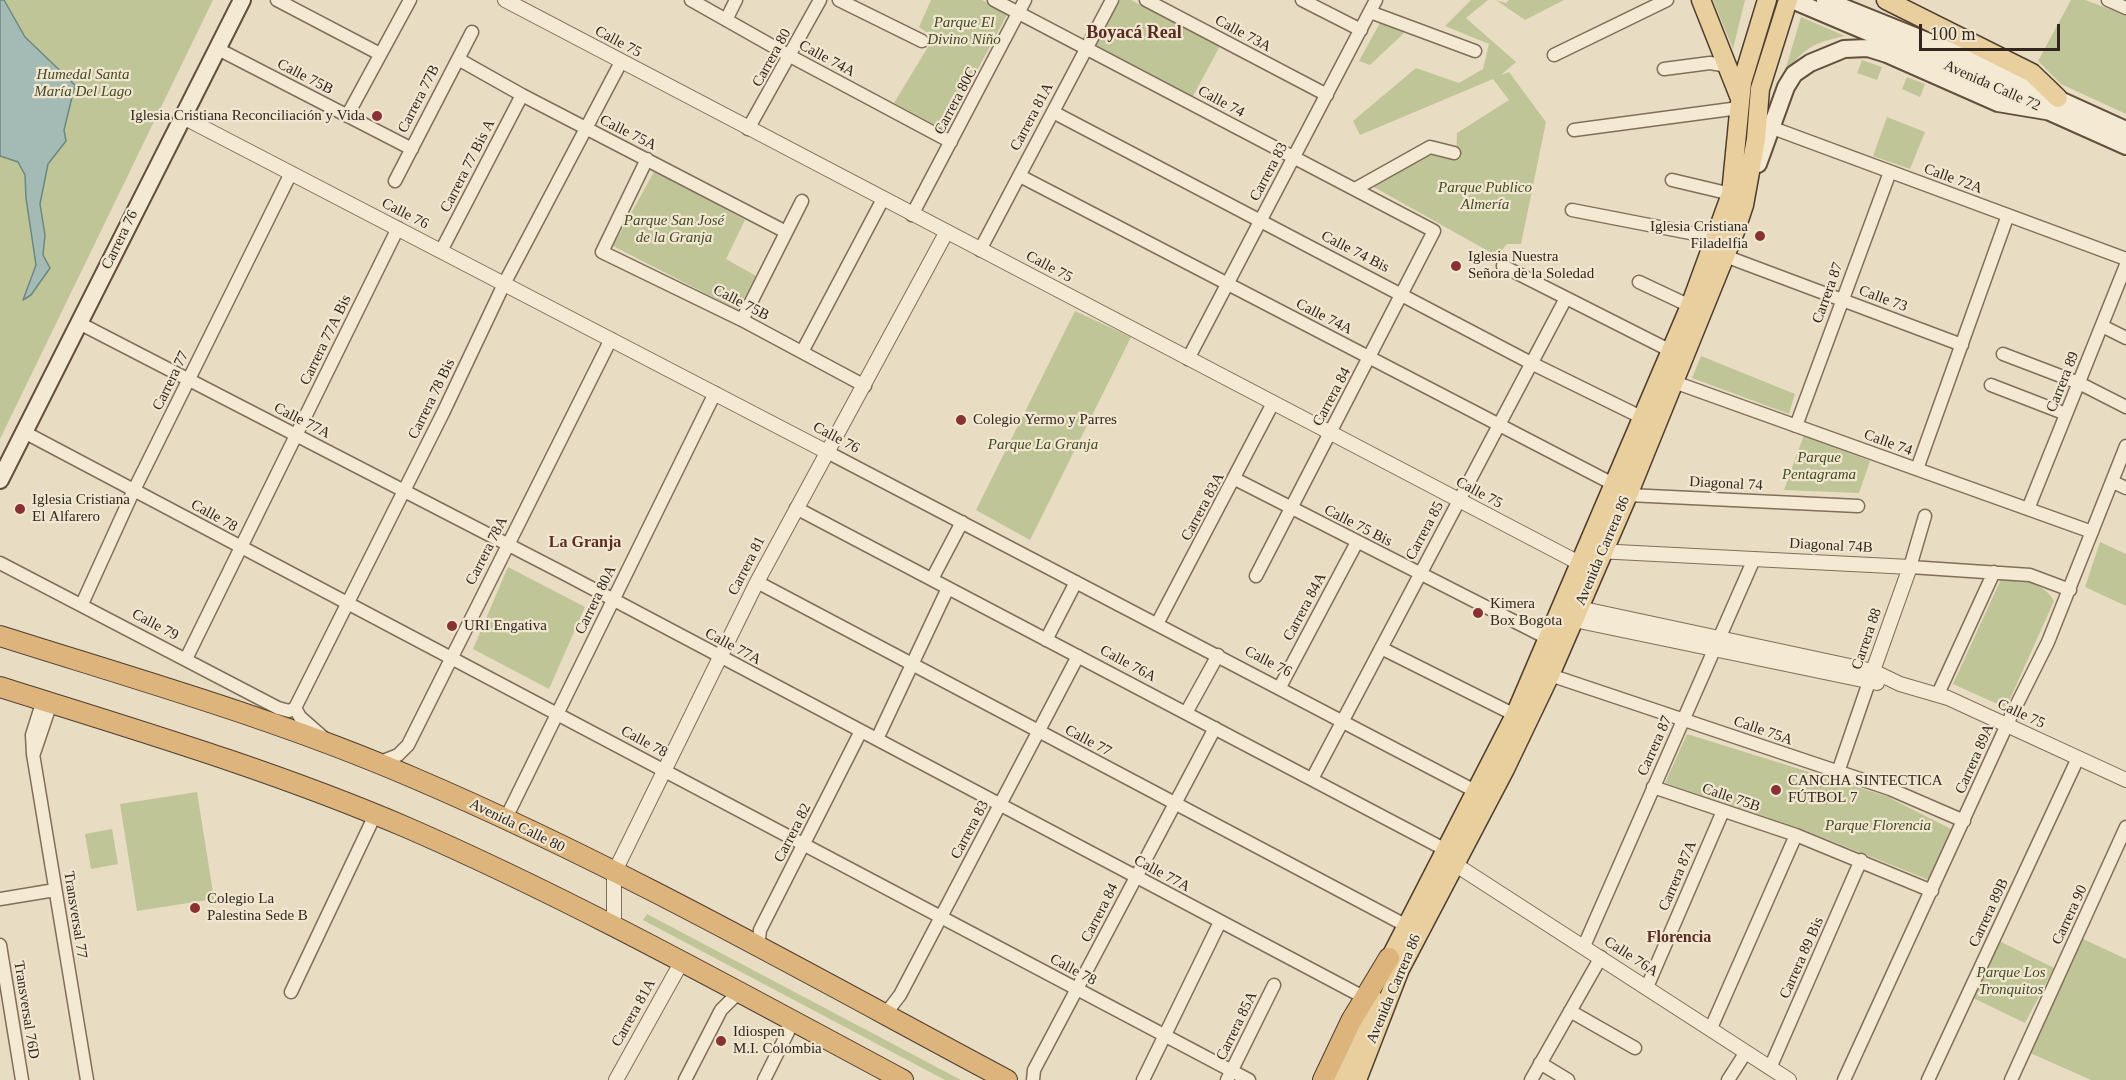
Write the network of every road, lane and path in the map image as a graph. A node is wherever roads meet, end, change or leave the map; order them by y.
1 (242, 0) edge
2 (277, 0) edge
3 (410, 0) edge
4 (503, 0) edge
5 (691, 0) edge
6 (736, 0) edge
7 (820, 0) edge
8 (839, 0) edge
9 (994, 0) edge
10 (1025, 0) edge
11 (1112, 0) edge
12 (1146, 0) edge
13 (1302, 0) edge
14 (1667, 0) edge
15 (1701, 0) edge
16 (1767, 0) edge
17 (1790, 0) edge
18 (1825, 0) edge
19 (1886, 0) edge
20 (2108, 0) edge
21 (1373, 6) edge
22 (2126, 8) edge
23 (1018, 13) junction
24 (726, 20) junction
25 (1361, 30) junction
26 (472, 32) dead end
27 (922, 41) dead end
28 (216, 48) junction
29 (1086, 49) junction
30 (1474, 51) dead end
31 (380, 54) junction
32 (1554, 55) dead end
33 (790, 56) junction
34 (458, 59) junction
35 (1721, 60) junction
36 (621, 62) junction
37 (1664, 69) dead end
38 (522, 95) junction
39 (1327, 95) junction
40 (1739, 103) junction
41 (2055, 105) junction
42 (1053, 112) junction
43 (181, 116) junction
44 (347, 116) junction
45 (1770, 127) junction
46 (584, 128) junction
47 (748, 129) junction
48 (1574, 130) dead end
49 (2126, 130) edge
50 (951, 142) junction
51 (2126, 146) edge
52 (412, 149) junction
53 (1454, 153) dead end
54 (1294, 158) junction
55 (647, 159) junction
56 (1890, 172) junction
57 (291, 173) junction
58 (1020, 176) junction
59 (1672, 180) dead end
60 (395, 181) dead end
61 (1355, 189) junction
62 (883, 199) junction
63 (1737, 199) junction
64 (802, 201) dead end
65 (1572, 210) dead end
66 (912, 215) junction
67 (2008, 216) junction
68 (1261, 220) junction
69 (398, 228) junction
70 (1434, 231) joint
71 (786, 232) junction
72 (946, 233) junction
73 (1716, 238) junction
74 (980, 250) junction
75 (441, 251) junction
76 (1725, 256) junction
77 (2126, 259) edge
78 (2126, 265) edge
79 (1503, 266) dead end
80 (1639, 282) dead end
81 (504, 284) junction
82 (1227, 284) junction
83 (1403, 294) junction
84 (1566, 297) junction
85 (1842, 300) junction
86 (1690, 306) junction
87 (742, 320) junction
88 (79, 322) junction
89 (2102, 326) junction
90 (2126, 338) edge
91 (610, 339) junction
92 (1962, 345) junction
93 (1671, 351) junction
94 (802, 352) junction
95 (2003, 354) dead end
96 (1371, 357) junction
97 (1188, 359) junction
98 (1532, 363) junction
99 (188, 380) junction
100 (1674, 382) junction
101 (2079, 383) junction
102 (1990, 385) dead end
103 (865, 386) junction
104 (715, 393) junction
105 (1273, 403) junction
106 (2126, 407) edge
107 (2066, 414) junction
108 (1642, 418) junction
109 (1498, 425) junction
110 (1796, 426) junction
111 (24, 432) junction
112 (1330, 433) junction
113 (295, 435) junction
114 (2126, 447) edge
115 (829, 453) junction
116 (1917, 469) junction
117 (1235, 479) junction
118 (0, 480) edge
119 (2113, 482) junction
120 (2126, 488) edge
121 (403, 490) junction
122 (1621, 490) junction
123 (133, 492) junction
124 (1459, 501) junction
125 (1858, 506) dead end
126 (796, 508) junction
127 (1291, 508) junction
128 (2028, 509) junction
129 (1924, 516) dead end
130 (962, 522) junction
131 (2092, 532) junction
132 (1357, 542) junction
133 (507, 546) junction
134 (240, 548) junction
135 (1590, 555) junction
136 (1754, 559) junction
137 (0, 563) edge
138 (1910, 567) junction
139 (1994, 572) junction
140 (1420, 574) junction
141 (1256, 576) dead end
142 (932, 579) junction
143 (757, 582) junction
144 (1076, 582) junction
145 (948, 588) junction
146 (2070, 590) junction
147 (612, 600) junction
148 (82, 604) junction
149 (347, 604) junction
150 (1157, 624) junction
151 (1567, 626) junction
152 (0, 636) edge
153 (1047, 640) junction
154 (1716, 644) junction
155 (1381, 648) junction
156 (1218, 655) junction
157 (1078, 656) junction
158 (720, 657) junction
159 (450, 658) junction
160 (186, 659) junction
161 (912, 664) junction
162 (1550, 675) junction
163 (1871, 676) junction
164 (0, 687) edge
165 (1280, 687) junction
166 (1938, 694) junction
167 (47, 702) junction
168 (295, 708) junction
169 (557, 713) junction
170 (1186, 713) junction
171 (1515, 715) junction
172 (1683, 720) junction
173 (1342, 721) junction
174 (2007, 725) junction
175 (1215, 728) junction
176 (861, 731) junction
177 (1039, 731) junction
178 (877, 739) junction
179 (327, 743) junction
180 (2078, 758) junction
181 (378, 763) junction
182 (665, 770) junction
183 (1838, 772) junction
184 (1312, 779) junction
185 (2126, 780) edge
186 (1653, 787) junction
187 (1475, 791) junction
188 (1174, 803) junction
189 (1000, 806) junction
190 (1723, 811) junction
191 (375, 815) junction
192 (505, 820) junction
193 (1964, 821) junction
194 (2126, 827) edge
195 (1796, 835) junction
196 (804, 844) junction
197 (1449, 856) junction
198 (1861, 860) junction
199 (614, 873) junction
200 (1136, 877) junction
201 (55, 890) junction
202 (1932, 891) junction
203 (0, 899) edge
204 (942, 916) junction
205 (1220, 922) junction
206 (1406, 925) junction
207 (614, 927) junction
208 (0, 945) edge
209 (1584, 946) junction
210 (762, 949) junction
211 (1601, 957) junction
212 (1389, 958) joint
213 (681, 963) junction
214 (1274, 985) dead end
215 (1647, 987) junction
216 (1078, 989) junction
217 (291, 992) dead end
218 (739, 992) junction
219 (1367, 999) junction
220 (1570, 1011) junction
221 (882, 1014) junction
222 (789, 1019) junction
223 (1711, 1028) junction
224 (1165, 1035) junction
225 (1635, 1048) dead end
226 (1746, 1052) junction
227 (1540, 1063) junction
228 (1770, 1068) junction
229 (1229, 1075) edge
230 (22, 1080) edge
231 (87, 1080) edge
232 (616, 1080) edge
233 (685, 1080) edge
234 (764, 1080) edge
235 (903, 1080) edge
236 (1007, 1080) edge
237 (1033, 1080) edge
238 (1143, 1080) edge
239 (1250, 1080) edge
240 (1323, 1080) edge
241 (1340, 1080) edge
242 (1357, 1080) edge
243 (1530, 1080) edge
244 (1568, 1080) edge
245 (1728, 1080) edge
246 (1789, 1080) edge
247 (1844, 1080) edge
248 (1928, 1080) edge
249 (2011, 1080) edge

1 - 28 main road, Carrera 76
2 - 31 street
3 - 31 street
4 - 36 street, Calle 75
5 - 24 street, Calle 74A
6 - 24 street
7 - 33 street, Carrera 80
8 - 27 street
9 - 23 street, Calle 74
10 - 23 street, Carrera 80C
11 - 29 street, Carrera 81A
12 - 39 street, Calle 73A
13 - 25 street
14 - 32 street
15 - 35 main road
16 - 40 main road, Avenida Carrera 86
17 - 41 main road, Avenida Calle 72
17 - 63 main road, Avenida Carrera 86
18 - 41 main road, Avenida Calle 72
19 - 41 main road
20 - 22 street
21 - 25 street, Carrera 83
21 - 30 street
23 - 29 street, Calle 74
23 - 50 street, Carrera 80C
24 - 33 street, Calle 74A
25 - 39 street, Carrera 83
26 - 34 street, Carrera 77B
28 - 43 main road, Carrera 76
28 - 44 street, Calle 75B
29 - 42 street, Carrera 81A
29 - 54 street, Calle 74
31 - 44 street
33 - 47 street, Carrera 80
33 - 50 street, Calle 74A
34 - 38 street, Calle 75A
34 - 52 street, Carrera 77B
35 - 37 street
35 - 40 main road
36 - 46 street, Carrera 78 Bis
36 - 47 street, Calle 75
38 - 46 street, Calle 75A
38 - 75 street, Carrera 77 Bis A
39 - 54 street, Carrera 83
40 - 48 street
40 - 63 main road, Avenida Carrera 86
41 - 45 main road
41 - 49 main road, Avenida Calle 72
41 - 51 main road, Avenida Calle 72
42 - 58 street, Carrera 81A
42 - 68 street, Calle 74 Bis
43 - 57 street, Calle 76
43 - 88 main road, Carrera 76
44 - 52 street, Calle 75B
45 - 56 street, Calle 72A
45 - 63 main road
46 - 55 street, Calle 75A
46 - 81 street, Carrera 78 Bis
47 - 62 street, Calle 75
50 - 66 street, Carrera 80C
52 - 60 street, Carrera 77B
53 - 61 street
54 - 61 street, Calle 74
54 - 68 street, Carrera 83
55 - 71 street, Calle 75A
55 - 87 street, Calle 75B
56 - 67 street, Calle 72A
56 - 85 street, Carrera 87
57 - 69 street, Calle 76
57 - 99 street, Carrera 77
58 - 74 street, Carrera 81A
58 - 82 street, Calle 74A
59 - 63 street
61 - 70 street, Calle 74
62 - 66 street, Calle 75
62 - 94 street
63 - 73 main road, Avenida Carrera 86
63 - 76 main road, Avenida Carrera 86
64 - 71 street
65 - 73 street
66 - 72 street, Calle 75
67 - 77 street, Calle 72A
67 - 92 street
68 - 82 street, Carrera 83
68 - 83 street, Calle 74 Bis
69 - 75 street, Calle 76
69 - 113 street, Carrera 77A Bis
70 - 83 street, Carrera 84
71 - 87 street
72 - 74 street, Calle 75
72 - 103 street, Carrera 81
73 - 86 main road, Avenida Carrera 86
74 - 97 street, Calle 75
75 - 81 street, Calle 76
76 - 85 street, Calle 73
76 - 100 main road, Avenida Carrera 86
78 - 89 street, Carrera 89
79 - 84 street
80 - 86 street
81 - 91 street, Calle 76
81 - 121 street, Carrera 78 Bis
82 - 96 street, Calle 74A
82 - 97 street, Carrera 83
83 - 96 street, Carrera 84
83 - 98 street, Calle 74 Bis
84 - 93 street
84 - 98 street, Carrera 85
85 - 92 street, Calle 73
85 - 110 street, Carrera 87
86 - 93 main road, Avenida Carrera 86
87 - 94 street, Calle 75B
88 - 99 street, Calle 77A
88 - 111 main road, Carrera 76
89 - 90 street
89 - 101 street, Carrera 89
91 - 104 street, Calle 76
91 - 133 street, Carrera 78A
92 - 116 street
93 - 108 main road, Avenida Carrera 86
94 - 103 street, Calle 75B
95 - 101 street
96 - 109 street, Calle 74A
96 - 112 street, Carrera 84
97 - 105 street, Calle 75
98 - 108 street, Calle 74 Bis
98 - 109 street, Carrera 85
99 - 113 street, Calle 77A
99 - 123 street, Carrera 77
100 - 110 street, Calle 74
100 - 122 main road, Avenida Carrera 86
101 - 106 street
101 - 107 street, Carrera 89
102 - 107 street
103 - 115 street, Carrera 81
104 - 115 street, Calle 76
104 - 147 street, Carrera 80A
105 - 112 street, Calle 75
105 - 117 street, Carrera 83A
107 - 128 street, Carrera 89
108 - 122 main road, Avenida Carrera 86
109 - 122 street, Calle 74A
109 - 124 street, Carrera 85
110 - 116 street, Calle 74
111 - 118 main road, Carrera 76
111 - 123 street, Calle 78
112 - 124 street, Calle 75
112 - 127 street, Carrera 84
113 - 121 street, Calle 77A
113 - 134 street, Carrera 77A Bis
114 - 119 street, Carrera 89A
115 - 126 street, Carrera 81
115 - 130 street, Calle 76
116 - 128 street, Calle 74
117 - 127 street, Calle 75 Bis
117 - 150 street, Carrera 83A
119 - 120 street
119 - 131 street, Carrera 89A
121 - 133 street, Calle 77A
121 - 149 street, Carrera 78 Bis
122 - 125 street, Diagonal 74
122 - 135 main road, Avenida Carrera 86
123 - 134 street, Calle 78
123 - 148 street, Carrera 77
124 - 135 street, Calle 75
124 - 140 street, Carrera 85
126 - 142 street, Calle 76A
126 - 143 street, Carrera 81
127 - 132 street, Calle 75 Bis
127 - 141 street, Carrera 84
128 - 131 street, Calle 74
129 - 138 street, Carrera 88
130 - 142 street
130 - 144 street, Calle 76
131 - 146 street, Carrera 89A
132 - 140 street, Calle 75 Bis
132 - 165 street, Carrera 84A
133 - 147 street, Calle 77A
133 - 159 street, Carrera 78A
134 - 149 street, Calle 78
134 - 160 street, Carrera 77A Bis
135 - 136 street, Diagonal 74B
135 - 151 main road, Avenida Carrera 86
135 - 151 main road, Avenida Carrera 86
136 - 138 street, Diagonal 74B
136 - 154 street, Carrera 87
137 - 148 street, Calle 79
138 - 139 street, Diagonal 74B
138 - 163 street, Carrera 88
139 - 146 street, Diagonal 74B
139 - 166 street
140 - 151 street, Calle 75 Bis
140 - 155 street, Carrera 85
142 - 145 street, Calle 76A
143 - 158 street, Carrera 81
143 - 161 street, Calle 77
144 - 150 street, Calle 76
144 - 153 street
145 - 153 street, Calle 76A
145 - 161 street
146 - 174 street, Carrera 89A
147 - 158 street, Calle 77A
147 - 169 street, Carrera 80A
148 - 160 street, Calle 79
149 - 159 street, Calle 78
149 - 168 street, Carrera 78 Bis
150 - 156 street, Calle 76
151 - 154 street, Calle 75
151 - 162 main road, Avenida Carrera 86
151 - 171 main road, Avenida Carrera 86
152 - 179 highway, Avenida Calle 80
153 - 157 street, Calle 76A
154 - 163 street, Calle 75
154 - 172 street, Carrera 87
155 - 171 street
155 - 173 street, Carrera 85
156 - 165 street, Calle 76
156 - 170 street
157 - 170 street, Calle 76A
157 - 177 street, Carrera 83
158 - 176 street, Calle 77A
158 - 182 street, Carrera 81
159 - 169 street, Calle 78
159 - 181 street, Carrera 78A
160 - 168 street, Calle 79
161 - 177 street, Calle 77
161 - 178 street
162 - 172 street, Calle 75A
162 - 197 main road, Avenida Carrera 86
163 - 166 street, Calle 75
163 - 183 street, Carrera 88
164 - 167 highway
165 - 173 street, Calle 76
166 - 174 street, Calle 75
167 - 191 highway
167 - 201 street, Transversal 77
168 - 179 street
169 - 182 street, Calle 78
169 - 192 street, Carrera 80A
170 - 175 street, Calle 76A
171 - 187 main road, Avenida Carrera 86
172 - 183 street, Calle 75A
172 - 186 street, Carrera 87
173 - 184 street, Carrera 85
173 - 187 street, Calle 76
174 - 180 street, Calle 75
174 - 193 street, Carrera 89A
175 - 184 street, Calle 76A
175 - 188 street, Carrera 84
176 - 178 street, Calle 77A
176 - 196 street, Carrera 82
177 - 188 street, Calle 77
177 - 189 street, Carrera 83
178 - 189 street, Calle 77A
179 - 181 highway, Avenida Calle 80
180 - 185 street, Calle 75
180 - 248 street, Carrera 89B
181 - 192 highway, Avenida Calle 80
182 - 196 street, Calle 78
182 - 199 street, Carrera 81
183 - 193 street, Calle 75A
184 - 197 street, Calle 76A
186 - 190 street, Calle 75B
186 - 209 street, Carrera 87
187 - 197 main road, Avenida Carrera 86
188 - 200 street, Carrera 84
188 - 206 street, Calle 77
189 - 200 street, Calle 77A
189 - 204 street, Carrera 83
190 - 195 street, Calle 75B
190 - 215 street, Carrera 87A
191 - 207 highway
191 - 217 street
192 - 199 highway, Avenida Calle 80
193 - 202 street, Carrera 89A
194 - 249 street, Carrera 90
195 - 198 street, Calle 75B
195 - 223 street
196 - 204 street, Calle 78
196 - 210 street, Carrera 82
197 - 206 main road, Avenida Carrera 86
197 - 209 street, Calle 76A
197 - 242 main road, Avenida Carrera 86
198 - 202 street, Calle 75B
198 - 228 street, Carrera 89 Bis
199 - 207 street, Carrera 81
199 - 210 highway, Avenida Calle 80
200 - 205 street, Calle 77A
200 - 216 street, Carrera 84
201 - 203 street
201 - 231 street, Transversal 77
202 - 247 street, Carrera 89A
204 - 216 street, Calle 78
204 - 221 street, Carrera 83
205 - 219 street, Calle 77A
205 - 224 street
206 - 212 main road, Avenida Carrera 86
207 - 213 highway
208 - 230 street, Transversal 76D
209 - 211 street, Calle 76A
210 - 221 highway, Avenida Calle 80
211 - 215 street, Calle 76A
211 - 220 street
212 - 219 highway
213 - 218 highway
213 - 232 street, Carrera 81A
214 - 229 street, Carrera 85A
215 - 223 street, Calle 76A
216 - 224 street, Calle 78
216 - 237 street, Carrera 84
218 - 222 highway
218 - 233 street
219 - 240 highway
219 - 241 main road, Avenida Carrera 86
220 - 225 street
220 - 227 street
221 - 236 highway, Avenida Calle 80
222 - 234 street
222 - 235 highway
223 - 226 street, Calle 76A
224 - 229 street, Calle 78
224 - 238 street
226 - 228 street, Calle 76A
226 - 245 street
227 - 243 street
227 - 244 street
228 - 246 street, Calle 76A
229 - 239 street, Calle 78

